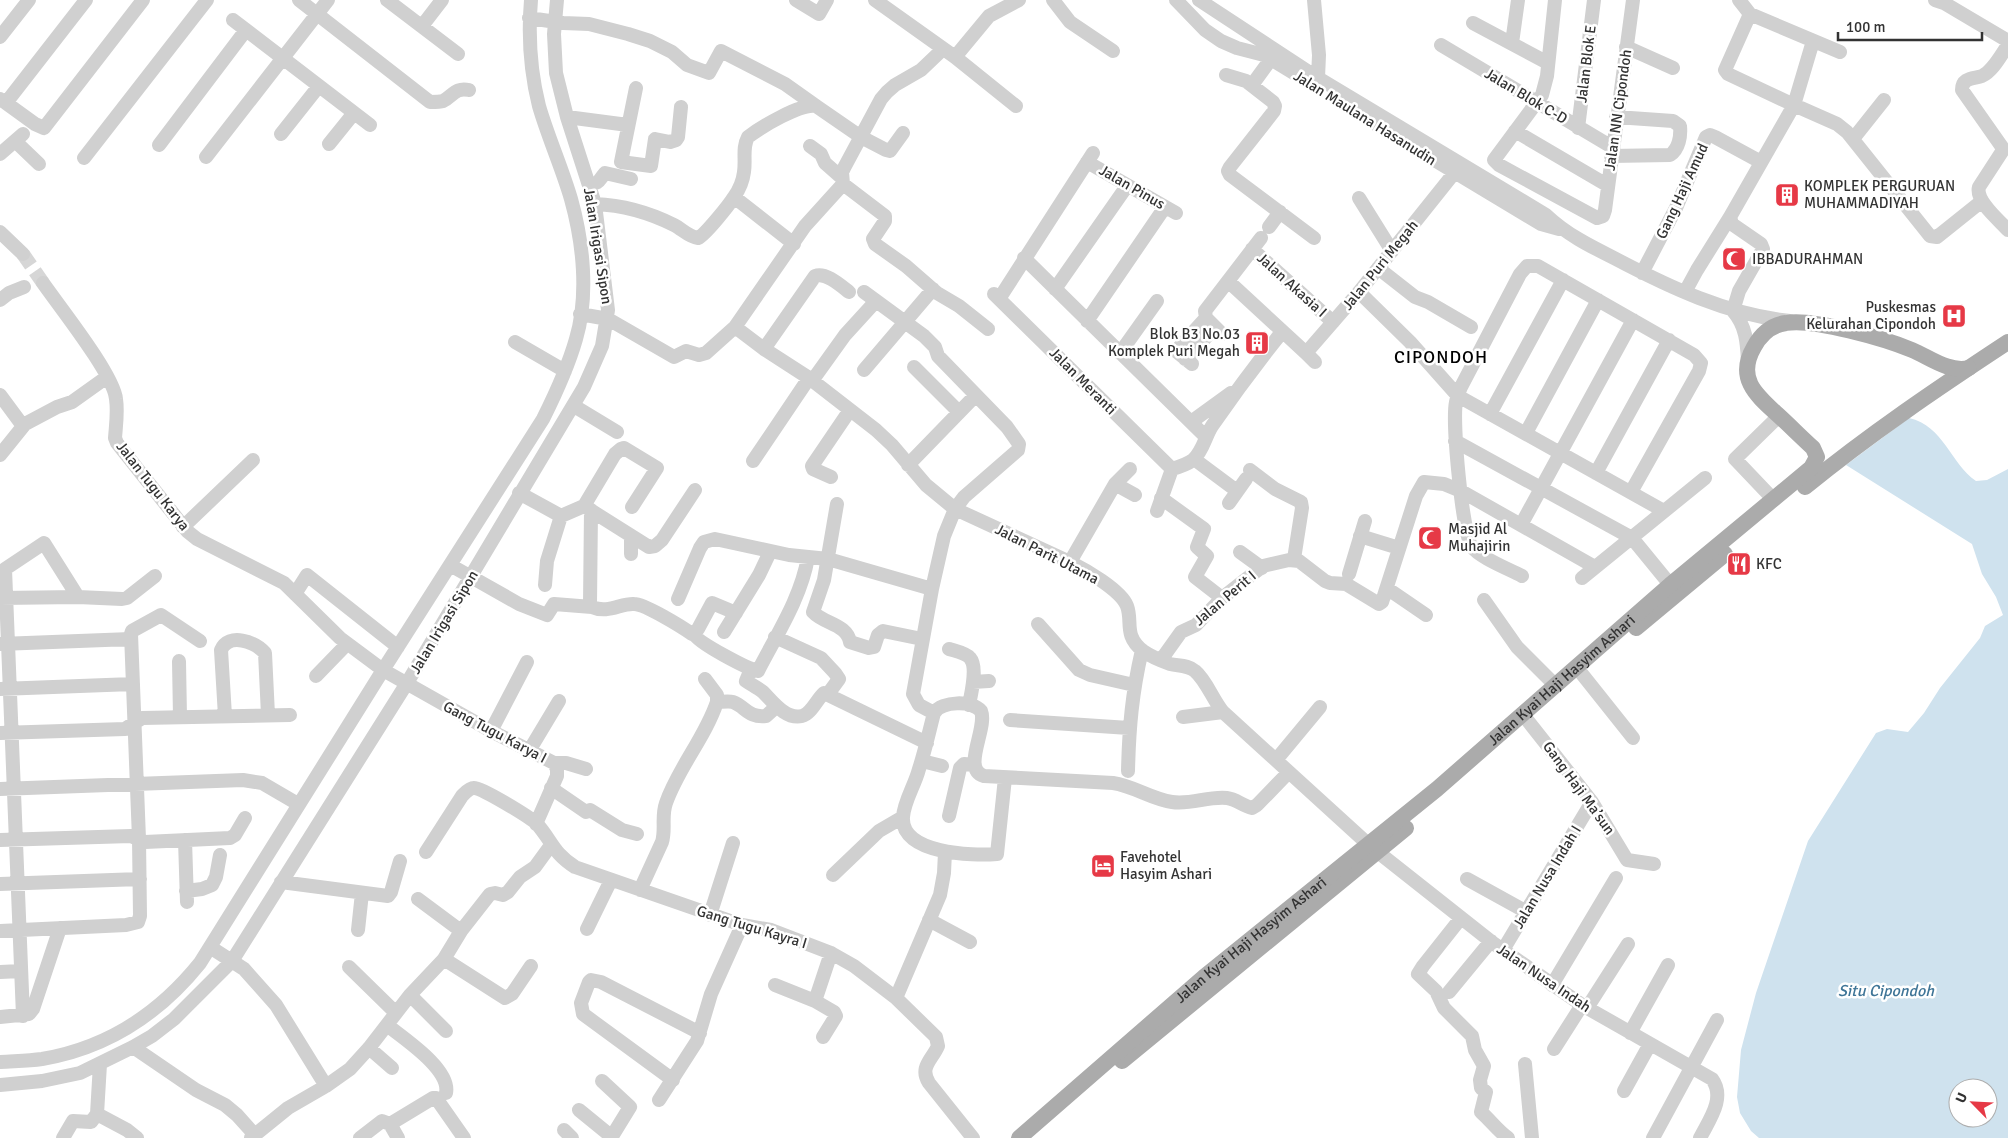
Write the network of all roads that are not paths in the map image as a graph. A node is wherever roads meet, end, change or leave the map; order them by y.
1 (29, 0) edge
2 (86, 0) edge
3 (142, 0) edge
4 (207, 0) edge
5 (299, 0) edge
6 (328, 0) edge
7 (387, 0) edge
8 (442, 0) edge
9 (530, 0) edge
10 (557, 0) edge
11 (796, 0) edge
12 (827, 0) edge
13 (875, 0) edge
14 (1019, 0) edge
15 (1053, 0) edge
16 (1176, 0) edge
17 (1199, 0) edge
18 (1314, 0) edge
19 (1518, 0) edge
20 (1555, 0) edge
21 (1594, 0) edge
22 (1633, 0) edge
23 (1739, 0) edge
24 (1935, 0) edge
25 (890, 4) edge
26 (317, 14) junction
27 (1221, 14) junction
28 (1750, 14) junction
29 (532, 18) junction
30 (233, 20) dead end
31 (553, 21) junction
32 (1473, 23) dead end
33 (422, 26) junction
34 (246, 30) junction
35 (1206, 30) junction
36 (1245, 30) junction
37 (0, 37) edge
38 (1812, 41) junction
39 (1512, 43) junction
40 (1441, 45) dead end
41 (1232, 47) junction
42 (1626, 47) junction
43 (2007, 48) edge
44 (943, 49) junction
45 (1113, 51) dead end
46 (1840, 52) dead end
47 (458, 54) dead end
48 (955, 57) junction
49 (283, 58) junction
50 (1265, 61) junction
51 (1548, 63) junction
52 (1673, 68) dead end
53 (1226, 75) dead end
54 (1318, 76) junction
55 (1251, 81) junction
56 (319, 86) junction
57 (636, 88) dead end
58 (469, 90) dead end
59 (1884, 100) dead end
60 (3, 101) edge
61 (1538, 102) junction
62 (1794, 105) junction
63 (816, 106) junction
64 (1016, 106) dead end
65 (681, 107) dead end
66 (354, 113) junction
67 (567, 117) junction
68 (1616, 117) junction
69 (370, 125) dead end
70 (628, 125) junction
71 (1578, 128) junction
72 (1515, 131) junction
73 (903, 133) dead end
74 (281, 134) dead end
75 (861, 137) junction
76 (1405, 137) junction
77 (1853, 139) junction
78 (329, 144) dead end
79 (159, 145) dead end
80 (810, 146) dead end
81 (2005, 150) edge
82 (1612, 152) junction
83 (0, 154) edge
84 (206, 156) dead end
85 (84, 158) dead end
86 (1761, 162) junction
87 (39, 164) dead end
88 (1452, 176) junction
89 (631, 179) dead end
90 (843, 181) junction
91 (589, 183) junction
92 (1607, 185) junction
93 (1127, 186) junction
94 (734, 197) junction
95 (1556, 197) junction
96 (1359, 198) dead end
97 (1982, 201) junction
98 (595, 204) junction
99 (1280, 212) junction
100 (1730, 217) junction
101 (1544, 220) junction
102 (2008, 230) edge
103 (0, 232) edge
104 (1260, 238) junction
105 (1314, 238) dead end
106 (794, 244) junction
107 (1392, 251) junction
108 (23, 254) tunnel mouth
109 (1024, 258) junction
110 (1645, 267) junction
111 (1378, 268) junction
112 (1563, 280) junction
113 (1228, 281) junction
114 (43, 283) tunnel mouth
115 (24, 287) dead end
116 (933, 289) junction
117 (1055, 289) junction
118 (849, 292) dead end
119 (864, 292) dead end
120 (1359, 292) junction
121 (1685, 292) junction
122 (0, 300) edge
123 (1598, 300) junction
124 (876, 301) junction
125 (1157, 301) dead end
126 (1733, 311) junction
127 (583, 315) junction
128 (606, 318) junction
129 (1633, 320) junction
130 (1087, 321) junction
131 (904, 322) junction
132 (1333, 322) junction
133 (1799, 322) junction
134 (735, 327) junction
135 (1471, 327) dead end
136 (988, 329) dead end
137 (1282, 332) junction
138 (1669, 340) junction
139 (515, 342) dead end
140 (2008, 342) edge
141 (764, 349) junction
142 (1120, 353) junction
143 (1189, 361) dead end
144 (1748, 364) junction
145 (1944, 364) junction
146 (914, 367) dead end
147 (1969, 368) junction
148 (864, 370) dead end
149 (565, 371) junction
150 (107, 376) junction
151 (810, 380) junction
152 (1940, 385) junction
153 (1238, 388) junction
154 (976, 395) junction
155 (0, 396) edge
156 (1458, 396) junction
157 (574, 406) junction
158 (850, 410) junction
159 (959, 412) junction
160 (1490, 414) junction
161 (1779, 416) junction
162 (1191, 422) junction
163 (25, 424) junction
164 (617, 432) dead end
165 (1526, 434) junction
166 (1205, 436) junction
167 (1867, 438) junction
168 (1455, 441) junction
169 (1813, 448) junction
170 (1561, 453) junction
171 (0, 455) edge
172 (1194, 459) junction
173 (253, 460) dead end
174 (753, 461) dead end
175 (908, 464) junction
176 (1130, 469) dead end
177 (1172, 469) junction
178 (1596, 473) junction
179 (831, 477) dead end
180 (1705, 478) dead end
181 (1116, 484) junction
182 (1541, 488) junction
183 (695, 490) dead end
184 (1237, 491) junction
185 (1460, 492) junction
186 (1631, 492) junction
187 (520, 493) junction
188 (1135, 495) dead end
189 (1774, 500) junction
190 (1229, 503) dead end
191 (837, 504) dead end
192 (632, 507) dead end
193 (587, 508) junction
194 (955, 509) junction
195 (1664, 511) junction
196 (561, 516) junction
197 (1365, 521) dead end
198 (1521, 525) junction
199 (184, 526) junction
200 (631, 536) junction
201 (1360, 536) junction
202 (1632, 538) junction
203 (1399, 548) junction
204 (770, 552) junction
205 (1240, 552) dead end
206 (631, 554) dead end
207 (808, 557) junction
208 (828, 559) junction
209 (1294, 559) junction
210 (1070, 562) junction
211 (1595, 567) junction
212 (1262, 568) junction
213 (460, 571) junction
214 (1349, 574) dead end
215 (156, 576) dead end
216 (1522, 576) dead end
217 (1582, 578) dead end
218 (544, 585) dead end
219 (932, 589) junction
220 (1674, 589) junction
221 (1388, 590) junction
222 (295, 594) junction
223 (78, 597) junction
224 (3, 598) edge
225 (1222, 598) junction
226 (678, 599) dead end
227 (1484, 600) dead end
228 (592, 607) junction
229 (736, 613) junction
230 (1426, 615) dead end
231 (1038, 624) dead end
232 (724, 632) dead end
233 (694, 634) junction
234 (776, 637) junction
235 (131, 639) junction
236 (922, 639) junction
237 (200, 640) dead end
238 (4, 644) edge
239 (347, 644) junction
240 (398, 647) junction
241 (949, 648) dead end
242 (1142, 650) junction
243 (1161, 660) junction
244 (179, 661) dead end
245 (527, 662) dead end
246 (751, 668) junction
247 (385, 671) junction
248 (1582, 674) junction
249 (316, 676) dead end
250 (705, 679) dead end
251 (990, 681) dead end
252 (405, 682) junction
253 (973, 682) junction
254 (133, 684) junction
255 (1554, 684) junction
256 (1134, 685) junction
257 (5, 689) edge
258 (828, 694) junction
259 (559, 700) dead end
260 (717, 702) junction
261 (969, 705) junction
262 (776, 707) junction
263 (1320, 707) dead end
264 (1224, 712) junction
265 (934, 714) junction
266 (268, 715) junction
267 (290, 715) dead end
268 (225, 716) junction
269 (180, 717) junction
270 (1183, 717) dead end
271 (1010, 720) dead end
272 (1528, 721) junction
273 (135, 724) junction
274 (1129, 728) junction
275 (491, 732) junction
276 (6, 733) edge
277 (1633, 738) dead end
278 (927, 743) junction
279 (529, 751) junction
280 (1276, 760) junction
281 (922, 761) junction
282 (554, 764) junction
283 (974, 765) junction
284 (942, 766) dead end
285 (586, 769) dead end
286 (1128, 771) dead end
287 (1289, 772) junction
288 (1005, 778) junction
289 (137, 783) junction
290 (551, 788) junction
291 (7, 789) edge
292 (298, 804) junction
293 (1590, 805) dead end
294 (949, 816) dead end
295 (903, 817) junction
296 (245, 818) dead end
297 (536, 824) junction
298 (637, 834) dead end
299 (139, 839) junction
300 (0, 840) edge
301 (16, 840) junction
302 (185, 840) junction
303 (732, 843) dead end
304 (551, 845) junction
305 (1373, 849) junction
306 (426, 852) dead end
307 (946, 852) junction
308 (220, 855) dead end
309 (400, 861) dead end
310 (1654, 864) dead end
311 (833, 874) dead end
312 (1616, 878) dead end
313 (140, 879) junction
314 (1468, 879) dead end
315 (611, 880) junction
316 (281, 882) junction
317 (18, 883) junction
318 (0, 884) edge
319 (640, 890) junction
320 (362, 893) junction
321 (418, 899) dead end
322 (1525, 912) junction
323 (710, 915) junction
324 (1462, 918) junction
325 (929, 920) junction
326 (742, 925) junction
327 (60, 928) junction
328 (586, 929) dead end
329 (20, 930) junction
330 (358, 930) dead end
331 (0, 931) edge
332 (461, 931) junction
333 (1491, 941) junction
334 (970, 942) dead end
335 (1628, 944) dead end
336 (211, 948) junction
337 (1503, 950) junction
338 (831, 953) junction
339 (444, 959) junction
340 (231, 960) junction
341 (1668, 965) dead end
342 (531, 966) dead end
343 (349, 967) dead end
344 (21, 971) junction
345 (0, 972) edge
346 (1552, 984) junction
347 (775, 985) dead end
348 (1449, 992) dead end
349 (410, 995) junction
350 (896, 998) junction
351 (815, 1001) junction
352 (1584, 1006) junction
353 (396, 1013) junction
354 (23, 1016) junction
355 (0, 1017) edge
356 (1717, 1020) dead end
357 (142, 1021) junction
358 (386, 1025) junction
359 (446, 1031) dead end
360 (700, 1033) junction
361 (1630, 1033) junction
362 (152, 1035) junction
363 (823, 1037) dead end
364 (1650, 1044) junction
365 (133, 1047) junction
366 (369, 1048) junction
367 (1554, 1049) dead end
368 (0, 1062) edge
369 (100, 1064) junction
370 (1525, 1064) dead end
371 (392, 1068) dead end
372 (1691, 1068) junction
373 (672, 1080) junction
374 (602, 1081) dead end
375 (0, 1084) edge
376 (326, 1086) junction
377 (1624, 1091) dead end
378 (446, 1093) dead end
379 (659, 1100) dead end
380 (579, 1110) dead end
381 (97, 1114) junction
382 (390, 1124) junction
383 (1028, 1136) edge
384 (1705, 1136) edge
385 (253, 1137) edge
386 (612, 1137) edge
387 (63, 1138) edge
388 (137, 1138) edge
389 (360, 1138) edge
390 (398, 1138) edge
391 (464, 1138) edge
392 (973, 1138) edge
393 (1508, 1138) edge
394 (1532, 1138) edge
395 (1653, 1138) edge

1 - 37 street
2 - 60 street
3 - 60 street
4 - 85 street
5 - 26 street
6 - 26 street
7 - 33 street
8 - 33 street
9 - 29 street, Jalan Irigasi Sipon
10 - 31 street, Jalan Irigasi Sipon
11 - 12 street
13 - 25 street
14 - 48 street
15 - 45 street
16 - 35 street, Jalan Maulana Hasanudin
17 - 27 street, Jalan Maulana Hasanudin
18 - 54 street
19 - 39 street
20 - 51 street
21 - 71 street, Jalan Blok E
22 - 42 street, Jalan NN Cipondoh
23 - 28 street
24 - 43 street
25 - 44 street
26 - 49 street
26 - 58 street
27 - 35 street
27 - 36 street, Jalan Maulana Hasanudin
28 - 38 street
28 - 62 street
29 - 31 street
29 - 127 street, Jalan Irigasi Sipon
30 - 34 street
31 - 63 street
31 - 67 street, Jalan Irigasi Sipon
32 - 39 street
33 - 47 street
34 - 49 street
34 - 79 street
35 - 41 street, Jalan Maulana Hasanudin
36 - 41 street
36 - 54 street, Jalan Maulana Hasanudin
38 - 46 street
38 - 62 street
39 - 51 street
40 - 61 street, Jalan Blok C-D
41 - 50 street, Jalan Maulana Hasanudin
42 - 52 street
42 - 68 street, Jalan NN Cipondoh
43 - 81 street
44 - 48 street
44 - 75 street
48 - 64 street
49 - 56 street
49 - 84 street
50 - 55 street
50 - 76 street, Jalan Maulana Hasanudin
51 - 61 street
53 - 55 street
54 - 76 street, Jalan Maulana Hasanudin
55 - 99 street
56 - 66 street
56 - 74 street
57 - 70 street
59 - 77 street
61 - 71 street, Jalan Blok C-D
61 - 72 street
62 - 77 street
62 - 86 street
63 - 75 street
63 - 94 street
65 - 70 street
66 - 69 street
66 - 78 street
67 - 70 street
67 - 91 street, Jalan Irigasi Sipon
68 - 82 street, Jalan NN Cipondoh
68 - 82 street
71 - 82 street, Jalan Blok C-D
72 - 92 street
72 - 95 street
73 - 75 street
75 - 90 street
76 - 88 street, Jalan Maulana Hasanudin
77 - 97 street
80 - 90 street
81 - 97 street
82 - 92 street, Jalan NN Cipondoh
83 - 87 street
86 - 100 street
86 - 110 street, Gang Haji Amud
88 - 101 street, Jalan Maulana Hasanudin
88 - 107 street, Jalan Puri Megah
89 - 91 street
90 - 106 street
90 - 116 street
91 - 98 street, Jalan Irigasi Sipon
92 - 95 street, Jalan NN Cipondoh
93 - 109 street, Jalan Pinus
93 - 117 street
93 - 130 street, Jalan Pinus
94 - 98 street
94 - 106 street
95 - 101 street
96 - 107 street
97 - 102 street
98 - 128 street, Jalan Irigasi Sipon
99 - 104 street
99 - 105 street
100 - 121 street
100 - 126 street
101 - 110 street, Jalan Maulana Hasanudin
103 - 108 street
104 - 113 street
104 - 132 street, Jalan Akasia I
106 - 134 street
107 - 111 street, Jalan Puri Megah
109 - 117 street
109 - 177 street, Jalan Meranti
110 - 121 street, Jalan Maulana Hasanudin
111 - 120 street, Jalan Puri Megah
111 - 135 street
112 - 123 street
112 - 156 street
112 - 160 street
113 - 137 street
113 - 143 street
114 - 150 street, Jalan Tugu Karya
115 - 122 street
116 - 131 street
116 - 136 street
117 - 130 street
118 - 141 street
119 - 124 street
120 - 132 street, Jalan Puri Megah
120 - 156 street
121 - 126 street, Jalan Maulana Hasanudin
123 - 129 street
123 - 165 street
124 - 131 street
124 - 151 street
125 - 142 street
126 - 133 street, Jalan Maulana Hasanudin
126 - 144 street
127 - 128 street
127 - 149 street, Jalan Irigasi Sipon
128 - 134 street
128 - 157 street, Jalan Irigasi Sipon
129 - 138 street
129 - 170 street
130 - 142 street
131 - 148 street
131 - 154 street
132 - 137 street, Jalan Puri Megah
133 - 144 main road
133 - 145 main road
134 - 141 street, Jalan Parit Utama
137 - 153 street
138 - 178 street
138 - 186 street
139 - 149 street
140 - 147 main road, Jalan Kyai Haji Hasyim Ashari
141 - 151 street, Jalan Parit Utama
142 - 162 street
144 - 161 main road
145 - 147 main road
145 - 152 main road
146 - 159 street
147 - 152 main road, Jalan Kyai Haji Hasyim Ashari
149 - 213 street, Jalan Irigasi Sipon
150 - 163 street
150 - 199 street, Jalan Tugu Karya
151 - 158 street, Jalan Parit Utama
151 - 174 street
152 - 167 main road, Jalan Kyai Haji Hasyim Ashari
153 - 162 street
153 - 166 street
154 - 159 street
154 - 194 street
155 - 163 street
156 - 160 street
156 - 168 street
157 - 164 street
157 - 187 street, Jalan Irigasi Sipon
158 - 175 street, Jalan Parit Utama
158 - 179 street
159 - 175 street
160 - 165 street
161 - 169 main road
161 - 189 street
162 - 166 street
163 - 171 street
165 - 170 street
166 - 172 street
167 - 169 main road
167 - 220 main road, Jalan Kyai Haji Hasyim Ashari
168 - 182 street
168 - 185 street
169 - 189 main road, Jalan Kyai Haji Hasyim Ashari
170 - 178 street
170 - 182 street
172 - 177 street
172 - 184 street
173 - 199 street
175 - 194 street, Jalan Parit Utama
176 - 181 street
177 - 225 street
178 - 186 street
180 - 195 street
181 - 188 street
181 - 210 street
182 - 198 street
182 - 202 street
183 - 200 street
184 - 190 street
184 - 209 street
185 - 198 street
185 - 203 street
185 - 216 street
186 - 195 street
187 - 196 street
187 - 213 street, Jalan Irigasi Sipon
189 - 220 main road, Jalan Kyai Haji Hasyim Ashari
191 - 208 street
192 - 193 street
193 - 196 street
193 - 200 street
193 - 228 street
194 - 210 street, Jalan Parit Utama
194 - 219 street
195 - 202 street
196 - 218 street
197 - 201 street
198 - 211 street
199 - 222 street, Jalan Tugu Karya
200 - 206 street
201 - 203 street
201 - 214 street
202 - 211 street
202 - 220 street
203 - 221 street
204 - 207 street
204 - 226 street
204 - 229 street
205 - 212 street
207 - 208 street
207 - 234 street
208 - 219 street
208 - 236 street
209 - 212 street, Jalan Perit I
209 - 221 street
210 - 242 street, Jalan Parit Utama
211 - 217 street
212 - 225 street, Jalan Perit I
213 - 228 street
213 - 240 street, Jalan Irigasi Sipon
213 - 252 street, Jalan Irigasi Sipon
215 - 223 street
219 - 236 street
220 - 248 main road, Jalan Kyai Haji Hasyim Ashari
220 - 255 main road, Jalan Kyai Haji Hasyim Ashari
221 - 230 street
222 - 239 street, Jalan Tugu Karya
222 - 240 street
223 - 224 street
223 - 224 street
224 - 238 street
225 - 243 street, Jalan Perit I
227 - 255 street
228 - 233 street
229 - 232 street
229 - 233 street
231 - 256 street
233 - 246 street
234 - 246 street
234 - 258 street
235 - 237 street
235 - 238 street
235 - 254 street
236 - 265 street
238 - 257 street
239 - 247 street, Jalan Tugu Karya
239 - 249 street
240 - 247 street, Jalan Irigasi Sipon
241 - 253 street
242 - 243 street
242 - 256 street
243 - 264 street
244 - 269 street
245 - 275 street
246 - 262 street
247 - 252 street, Gang Tugu Karya I
247 - 292 street, Jalan Irigasi Sipon
248 - 272 main road, Jalan Kyai Haji Hasyim Ashari
248 - 277 street
250 - 260 street
251 - 253 street
252 - 275 street, Gang Tugu Karya I
252 - 316 street, Jalan Irigasi Sipon
253 - 261 street
254 - 257 street
254 - 273 street
255 - 305 main road, Jalan Kyai Haji Hasyim Ashari
256 - 274 street
257 - 276 street
258 - 262 street
258 - 278 street
259 - 279 street
260 - 262 street
260 - 319 street
261 - 265 street
261 - 283 street
263 - 280 street
264 - 270 street
264 - 280 street
265 - 278 street
266 - 267 street
266 - 268 street
266 - 268 street
268 - 269 street
269 - 273 street
271 - 274 street
272 - 305 main road, Jalan Kyai Haji Hasyim Ashari
272 - 310 street, Gang Haji Ma’sun
273 - 276 street
273 - 289 street
274 - 286 street
275 - 279 street, Gang Tugu Karya I
276 - 291 street
278 - 281 street
279 - 282 street, Gang Tugu Karya I
280 - 287 street
281 - 284 street
281 - 295 street
282 - 285 street
282 - 290 street, Gang Tugu Karya I
283 - 288 street
283 - 294 street
287 - 288 street
287 - 305 street
288 - 307 street
289 - 291 street
289 - 292 street
289 - 299 street
290 - 297 street, Gang Tugu Karya I
290 - 298 street
291 - 301 street
292 - 336 street, Jalan Irigasi Sipon
293 - 322 street, Jalan Nusa Indah I
295 - 307 street
295 - 311 street
296 - 302 street
297 - 304 street
297 - 306 street
299 - 301 street
299 - 302 street
299 - 313 street
300 - 301 street
301 - 317 street
302 - 308 street
303 - 323 street
304 - 315 street, Gang Tugu Kayra I
304 - 332 street
305 - 324 street, Jalan Nusa Indah
305 - 383 main road, Jalan Kyai Haji Hasyim Ashari
307 - 325 street
309 - 320 street
312 - 346 street
313 - 317 street
313 - 327 street
314 - 322 street
315 - 319 street, Gang Tugu Kayra I
315 - 328 street
316 - 320 street
316 - 340 street, Jalan Irigasi Sipon
317 - 318 street
317 - 329 street
319 - 323 street, Gang Tugu Kayra I
320 - 330 street
321 - 332 street
322 - 337 street, Jalan Nusa Indah I
323 - 326 street, Gang Tugu Kayra I
324 - 333 street, Jalan Nusa Indah
324 - 393 street
325 - 334 street
325 - 350 street
326 - 338 street, Gang Tugu Kayra I
326 - 360 street
327 - 329 street
327 - 354 street
329 - 331 street
329 - 344 street
332 - 339 street
333 - 337 street, Jalan Nusa Indah
333 - 348 street
335 - 352 street
336 - 340 street
336 - 357 street, Jalan Irigasi Sipon
337 - 346 street, Jalan Nusa Indah
338 - 350 street, Gang Tugu Kayra I
338 - 351 street
339 - 342 street
339 - 349 street
340 - 362 street, Jalan Irigasi Sipon
340 - 376 street
341 - 361 street
343 - 353 street
344 - 345 street
344 - 354 street
346 - 352 street, Jalan Nusa Indah
347 - 351 street
349 - 353 street
349 - 359 street
350 - 392 street, Gang Tugu Kayra I
351 - 363 street
352 - 361 street, Jalan Nusa Indah
352 - 367 street
353 - 358 street
354 - 355 street
356 - 372 street
357 - 362 street
357 - 368 street, Jalan Irigasi Sipon
358 - 366 street
358 - 378 street
360 - 373 street
360 - 373 street
361 - 364 street, Jalan Nusa Indah
362 - 365 street, Jalan Irigasi Sipon
364 - 372 street, Jalan Nusa Indah
364 - 377 street
365 - 369 street, Jalan Irigasi Sipon
365 - 385 street
366 - 371 street
366 - 376 street
369 - 375 street, Jalan Irigasi Sipon
369 - 381 street
370 - 394 street
372 - 384 street, Jalan Nusa Indah
372 - 395 street
373 - 379 street
374 - 386 street
376 - 385 street
380 - 386 street
381 - 387 street
381 - 388 street
382 - 389 street
382 - 390 street
382 - 391 street

